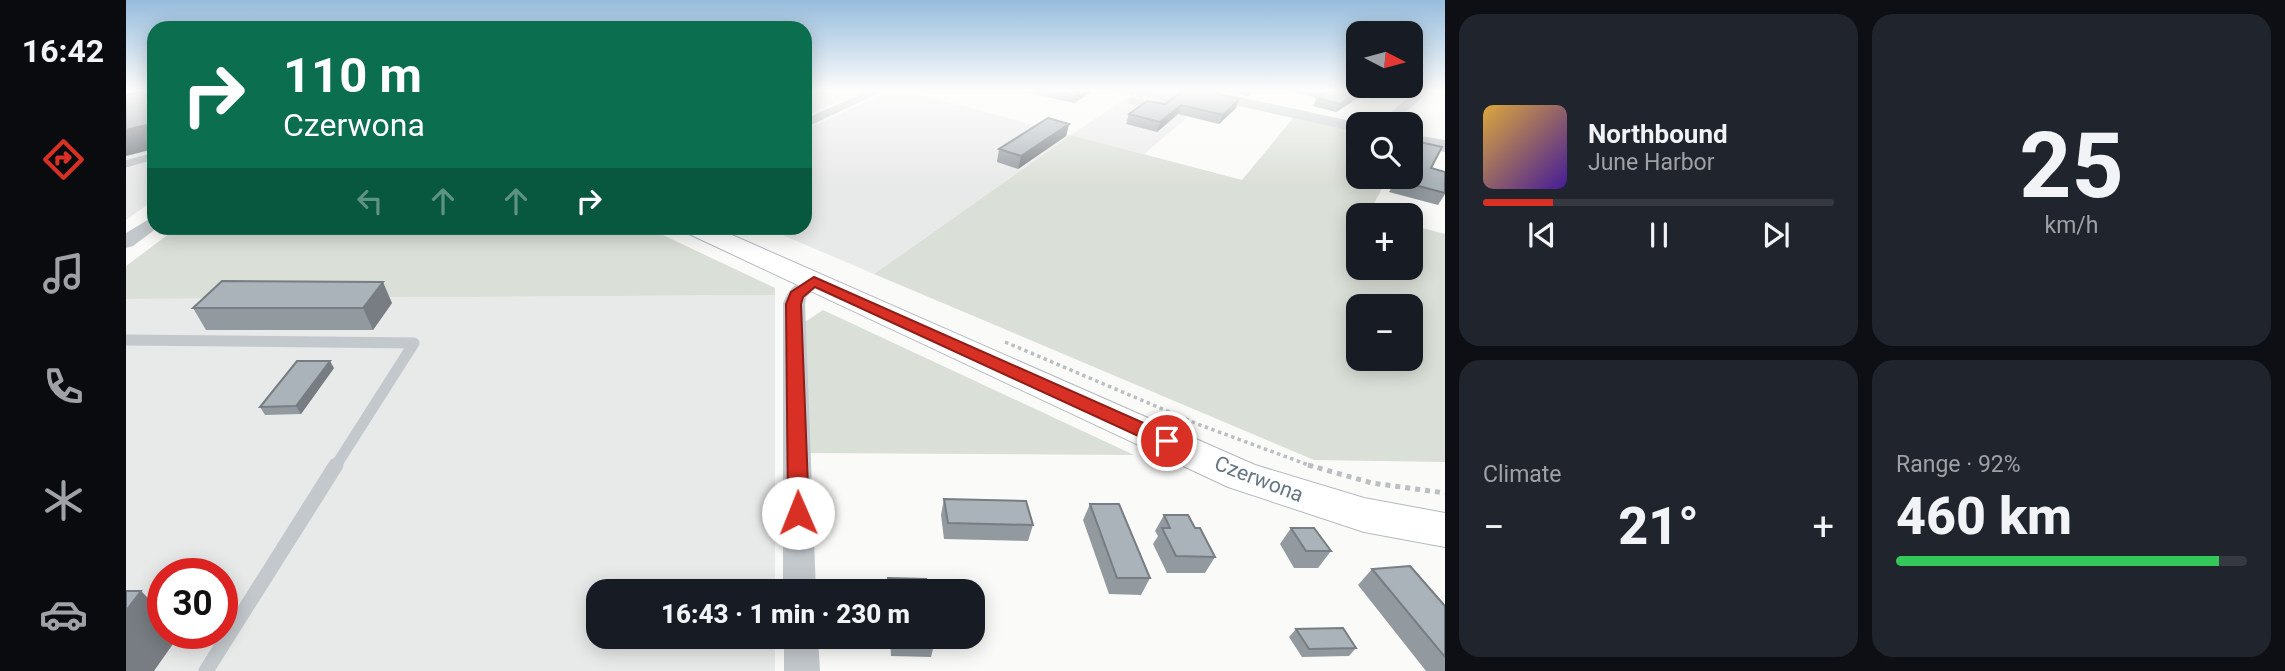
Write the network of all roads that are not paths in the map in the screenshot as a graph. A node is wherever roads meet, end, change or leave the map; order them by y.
1 (1423, 142) edge
2 (1445, 146) edge
3 (147, 158) edge
4 (126, 164) edge
5 (147, 226) edge
6 (712, 235) edge
7 (126, 242) edge
8 (814, 281) junction
9 (126, 341) edge
10 (1445, 530) edge
11 (800, 579) edge
12 (801, 649) edge
13 (206, 671) edge
14 (802, 671) edge

1 - 2 street
3 - 4 lane
5 - 7 street
6 - 8 main road, Czerwona
8 - 10 main road, Czerwona
8 - 11 street
9 - 13 lane
12 - 14 street

